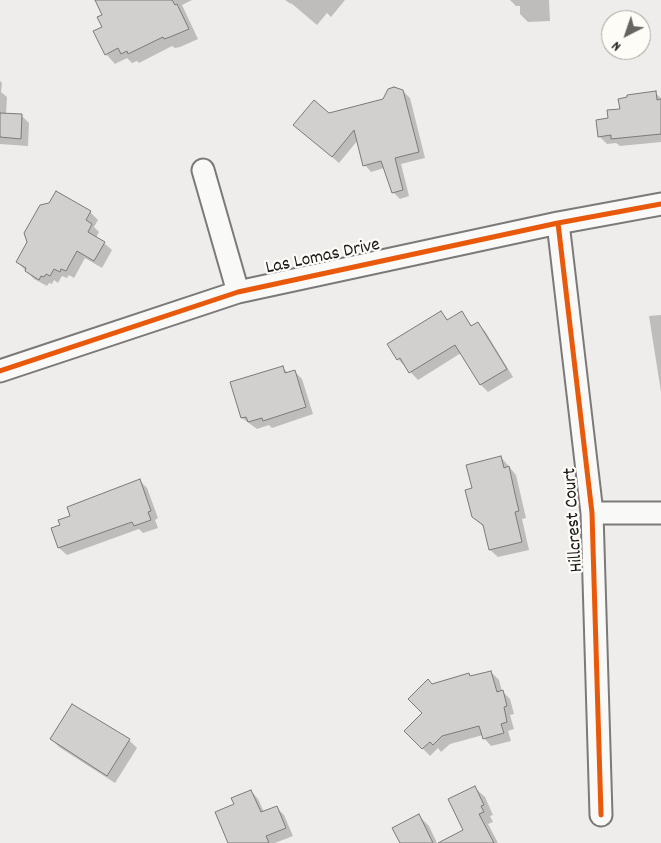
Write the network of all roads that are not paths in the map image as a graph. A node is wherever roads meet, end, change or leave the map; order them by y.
1 (203, 170) dead end
2 (661, 204) edge
3 (558, 223) junction
4 (238, 292) junction
5 (0, 372) edge
6 (592, 513) junction
7 (661, 513) edge
8 (602, 815) dead end

1 - 4 street
2 - 3 street, Las Lomas Drive
3 - 4 street, Las Lomas Drive
3 - 6 street, Hillcrest Court
4 - 5 street, Las Lomas Drive
6 - 7 street
6 - 8 street, Hillcrest Court

